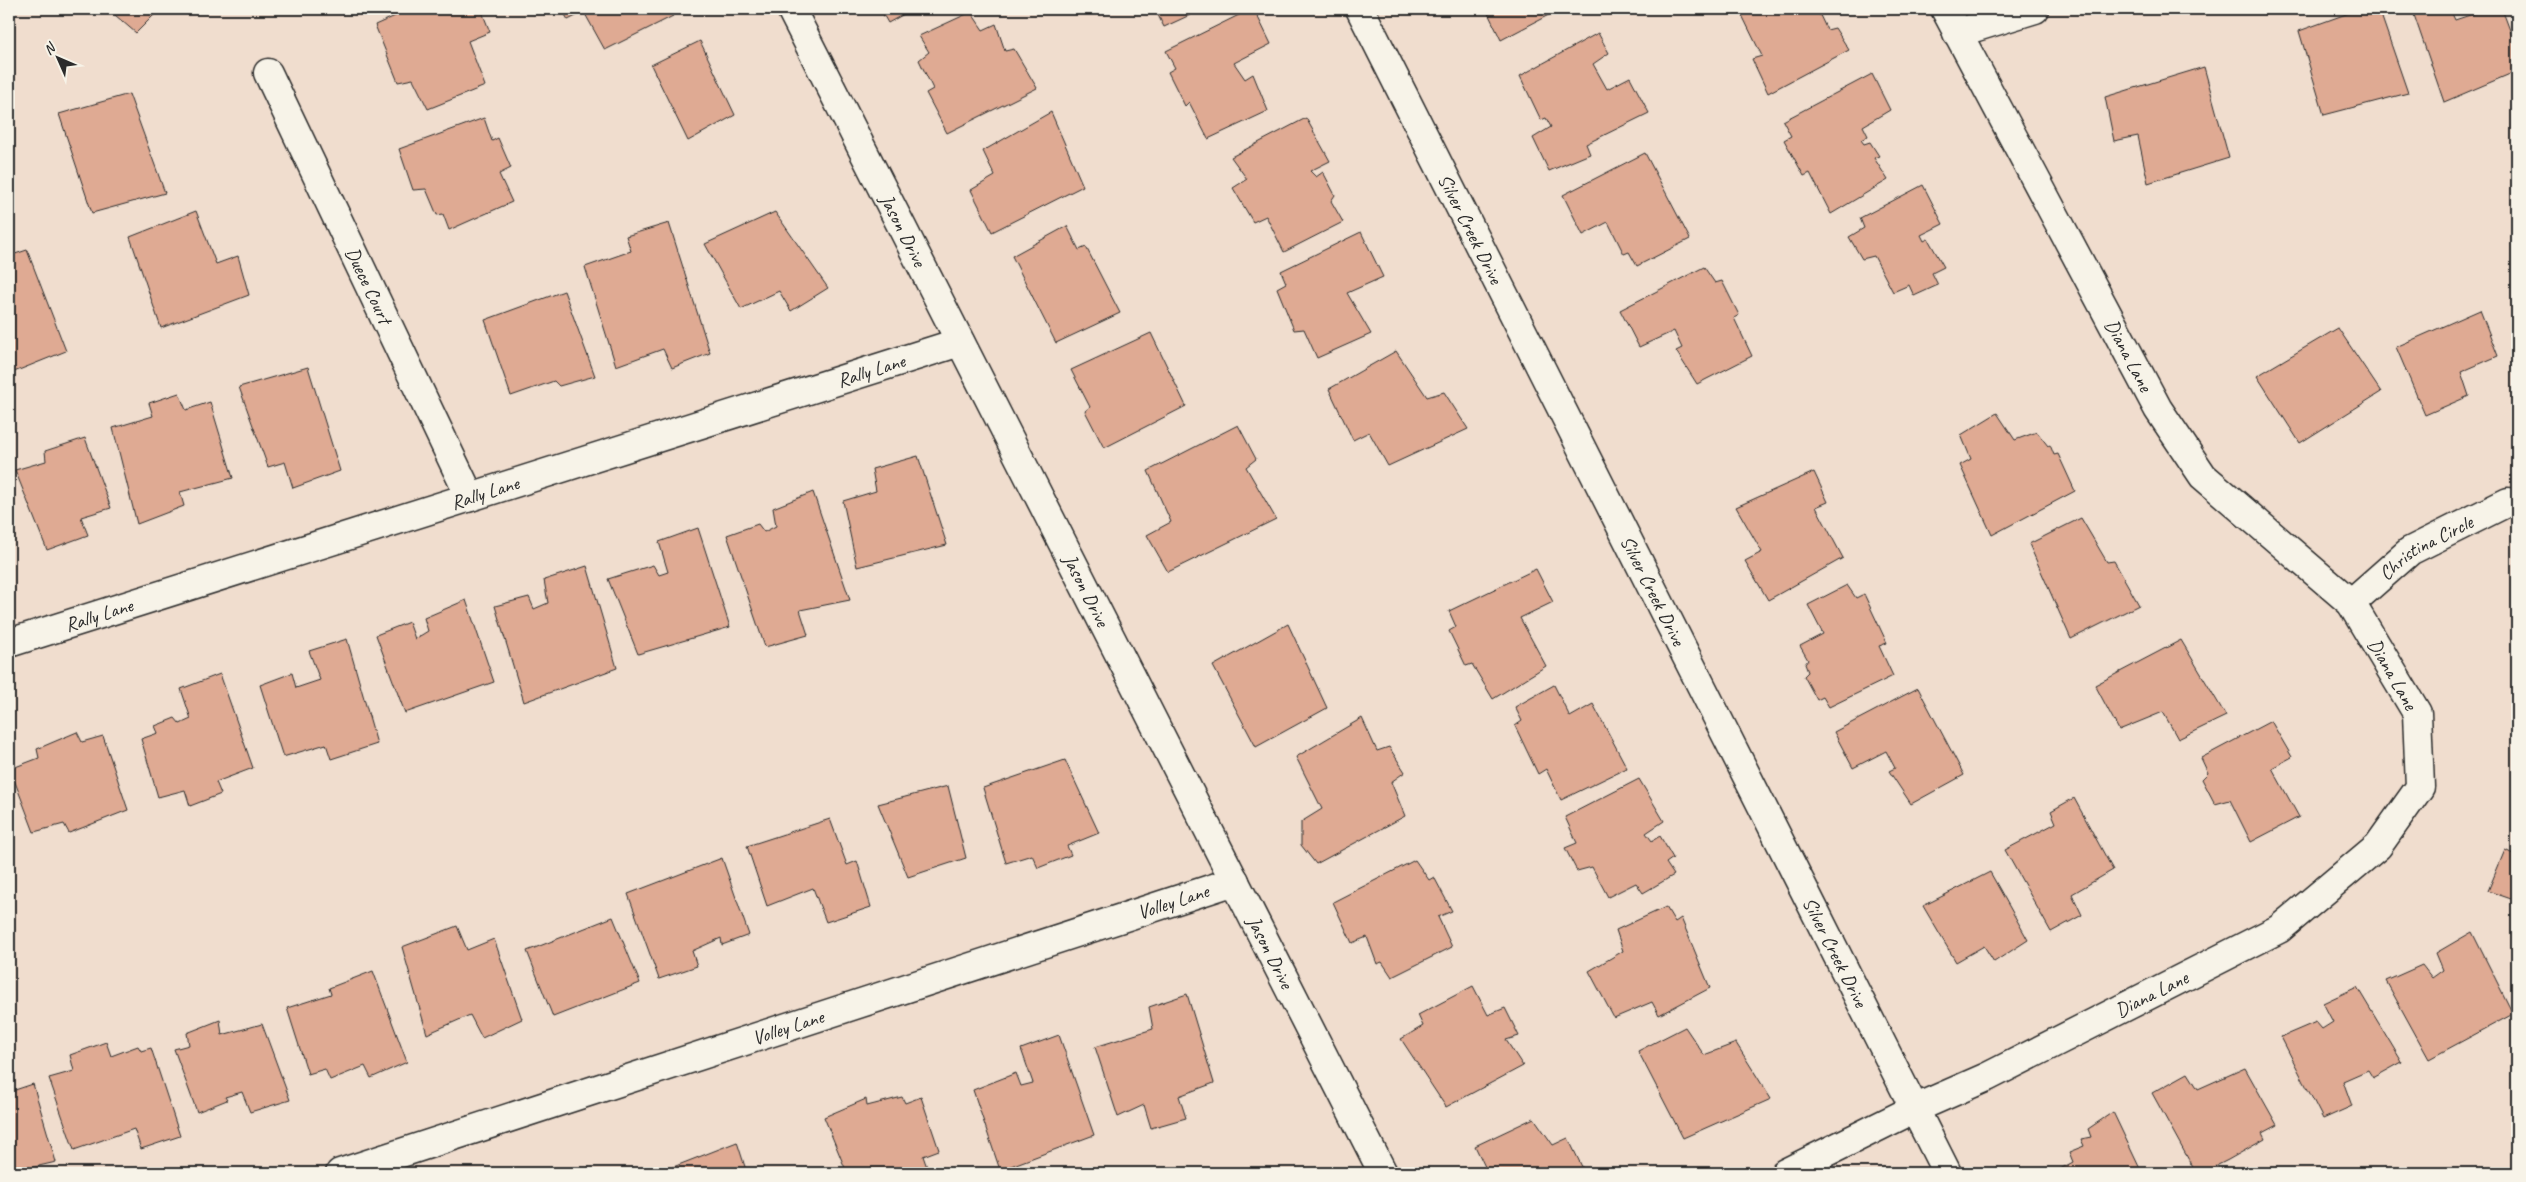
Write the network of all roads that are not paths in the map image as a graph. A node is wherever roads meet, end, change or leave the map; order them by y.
1 (791, 9) edge
2 (1360, 9) edge
3 (1945, 9) edge
4 (2035, 9) edge
5 (1957, 33) junction
6 (268, 73) dead end
7 (960, 342) junction
8 (470, 497) junction
9 (2508, 502) dead end
10 (2351, 603) junction
11 (9, 644) edge
12 (1235, 882) junction
13 (1914, 1109) junction
14 (340, 1173) edge
15 (1383, 1173) edge
16 (1785, 1173) edge
17 (1947, 1173) edge

1 - 7 street, Jason Drive
2 - 13 street, Silver Creek Drive
3 - 5 street, Diana Lane
4 - 5 street
5 - 10 street, Diana Lane
6 - 8 street, Duece Court
7 - 8 street, Rally Lane
7 - 12 street, Jason Drive
8 - 11 street, Rally Lane
9 - 10 street, Christina Circle
10 - 13 street, Diana Lane
12 - 14 street, Volley Lane
12 - 15 street, Jason Drive
13 - 16 street, Diana Lane
13 - 17 street, Silver Creek Drive

